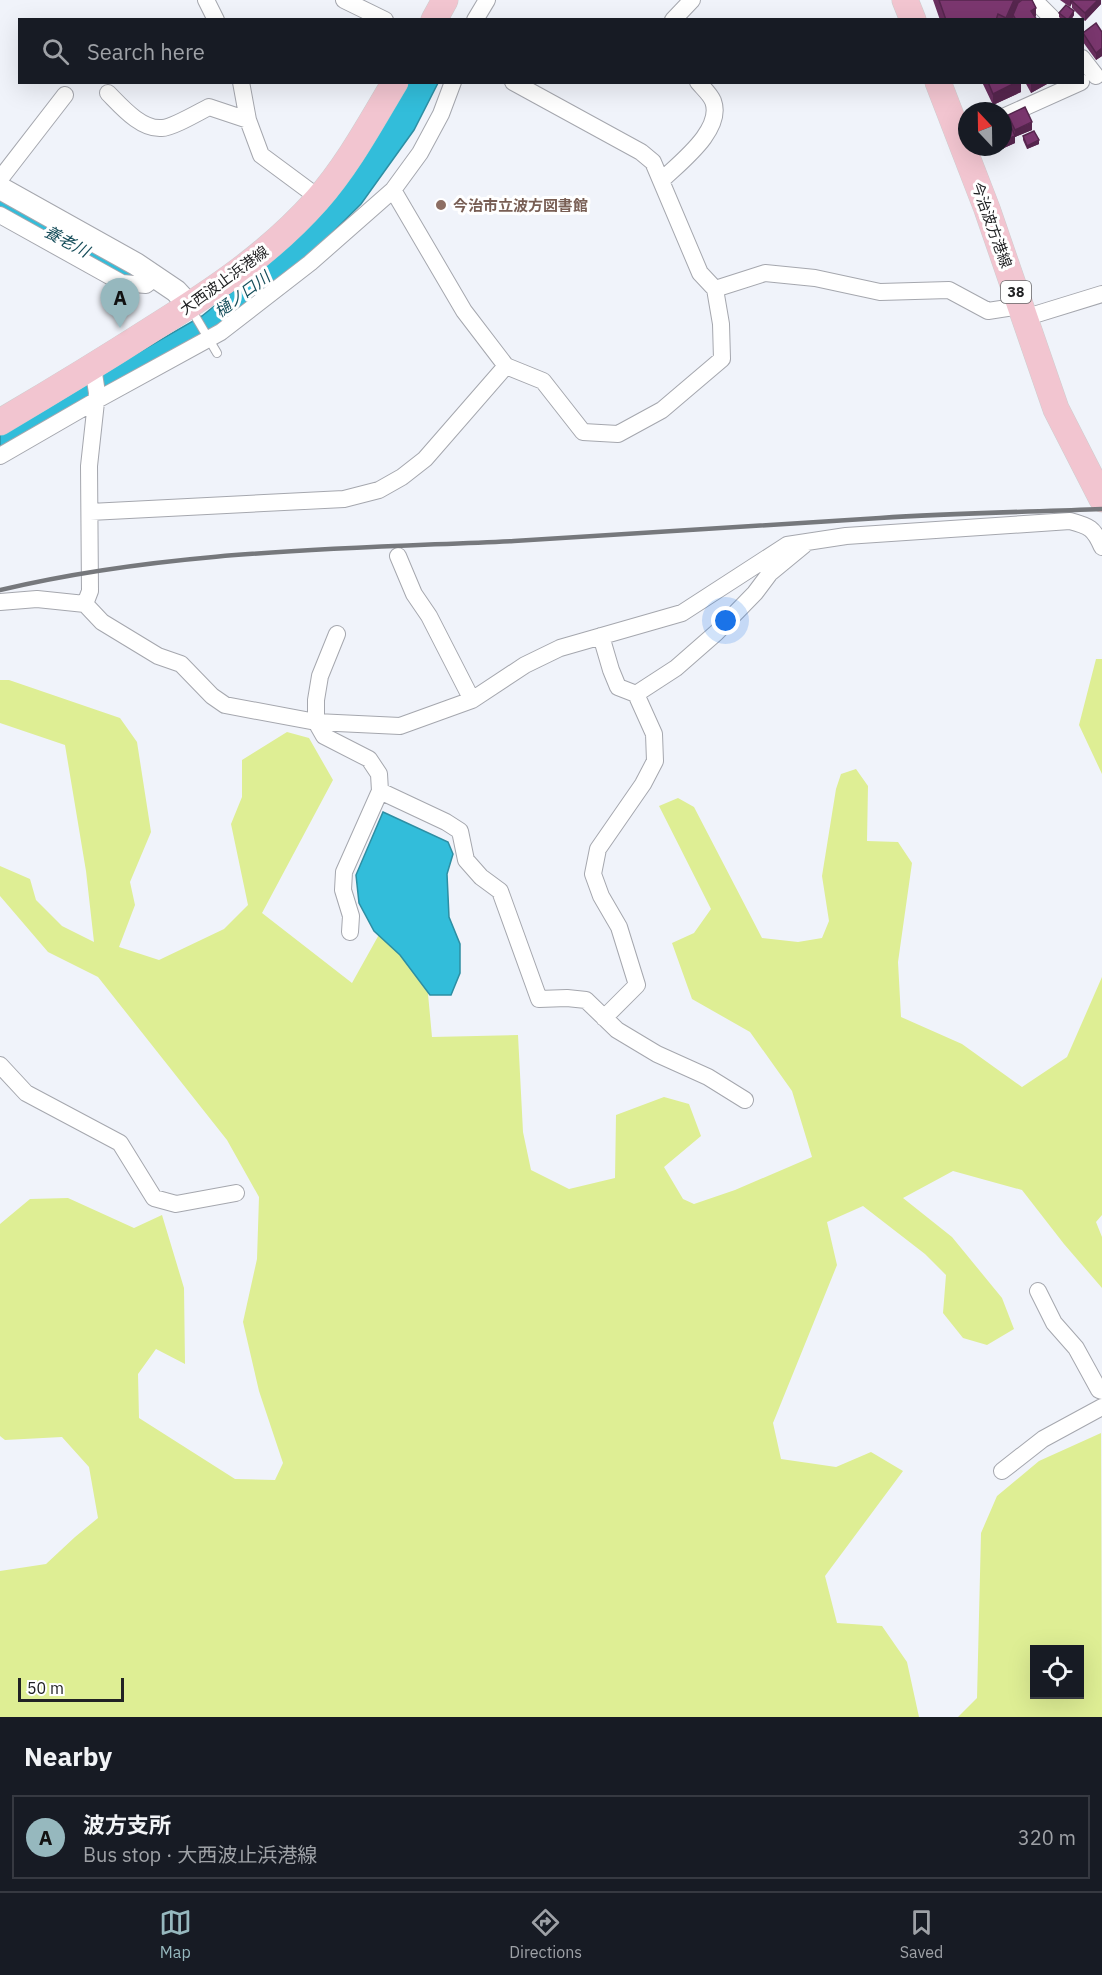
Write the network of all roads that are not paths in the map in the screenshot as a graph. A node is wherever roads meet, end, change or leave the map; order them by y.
1 (206, 0) edge
2 (344, 0) edge
3 (445, 0) edge
4 (487, 0) edge
5 (692, 0) edge
6 (905, 0) edge
7 (1034, 0) edge
8 (215, 18) edge
9 (381, 18) edge
10 (435, 18) edge
11 (475, 18) edge
12 (674, 18) edge
13 (912, 18) edge
14 (1052, 18) edge
15 (1084, 61) edge
16 (1090, 78) edge
17 (241, 84) edge
18 (395, 84) edge
19 (452, 84) edge
20 (517, 84) edge
21 (700, 84) edge
22 (939, 84) edge
23 (1077, 84) edge
24 (108, 93) dead end
25 (65, 95) dead end
26 (1012, 113) edge
27 (248, 120) junction
28 (958, 124) edge
29 (970, 156) edge
30 (0, 178) edge
31 (661, 181) junction
32 (0, 188) edge
33 (393, 190) junction
34 (319, 198) junction
35 (0, 215) edge
36 (155, 278) junction
37 (715, 288) junction
38 (1102, 294) edge
39 (193, 311) junction
40 (1022, 312) junction
41 (211, 342) junction
42 (506, 366) junction
43 (94, 370) junction
44 (97, 396) junction
45 (2, 418) edge
46 (0, 456) edge
47 (1095, 475) edge
48 (1102, 499) edge
49 (90, 512) junction
50 (807, 542) junction
51 (1102, 547) edge
52 (398, 556) dead end
53 (0, 602) edge
54 (85, 604) junction
55 (337, 634) dead end
56 (601, 636) junction
57 (636, 694) junction
58 (472, 700) junction
59 (316, 722) junction
60 (380, 791) junction
61 (350, 932) dead end
62 (604, 1018) junction
63 (0, 1065) edge
64 (745, 1100) dead end
65 (236, 1193) dead end
66 (1038, 1291) dead end
67 (1102, 1391) edge
68 (1102, 1407) edge
69 (1002, 1471) dead end

1 - 8 street
2 - 9 street
3 - 10 main road
4 - 11 street
5 - 12 street
6 - 13 main road
7 - 14 street
15 - 16 street
17 - 27 street
18 - 34 main road, 大西波止浜港線
19 - 33 street
20 - 31 street
21 - 31 street
22 - 28 main road, 今治波方港線 / 38
23 - 26 street
24 - 27 street
25 - 30 street
27 - 34 street
29 - 40 main road, 今治波方港線 / 38
31 - 37 street
32 - 36 street
33 - 41 street
33 - 42 street
34 - 39 main road, 大西波止浜港線
35 - 36 street
36 - 39 street
37 - 40 street
37 - 42 street
38 - 40 street
39 - 41 lane
39 - 43 main road, 大西波止浜港線
40 - 47 main road, 今治波方港線 / 38
41 - 44 street
42 - 49 street
43 - 44 street
43 - 45 main road, 大西波止浜港線
44 - 46 street
44 - 49 street
47 - 48 main road, 今治波方港線 / 38
49 - 54 street
50 - 51 street
50 - 56 street
50 - 57 street
52 - 58 street
53 - 54 street
54 - 59 street
55 - 59 street
56 - 57 street
56 - 58 street
57 - 62 street
58 - 59 street
59 - 60 street
60 - 61 street
60 - 62 street
62 - 64 street
63 - 65 street
66 - 67 street
68 - 69 street

